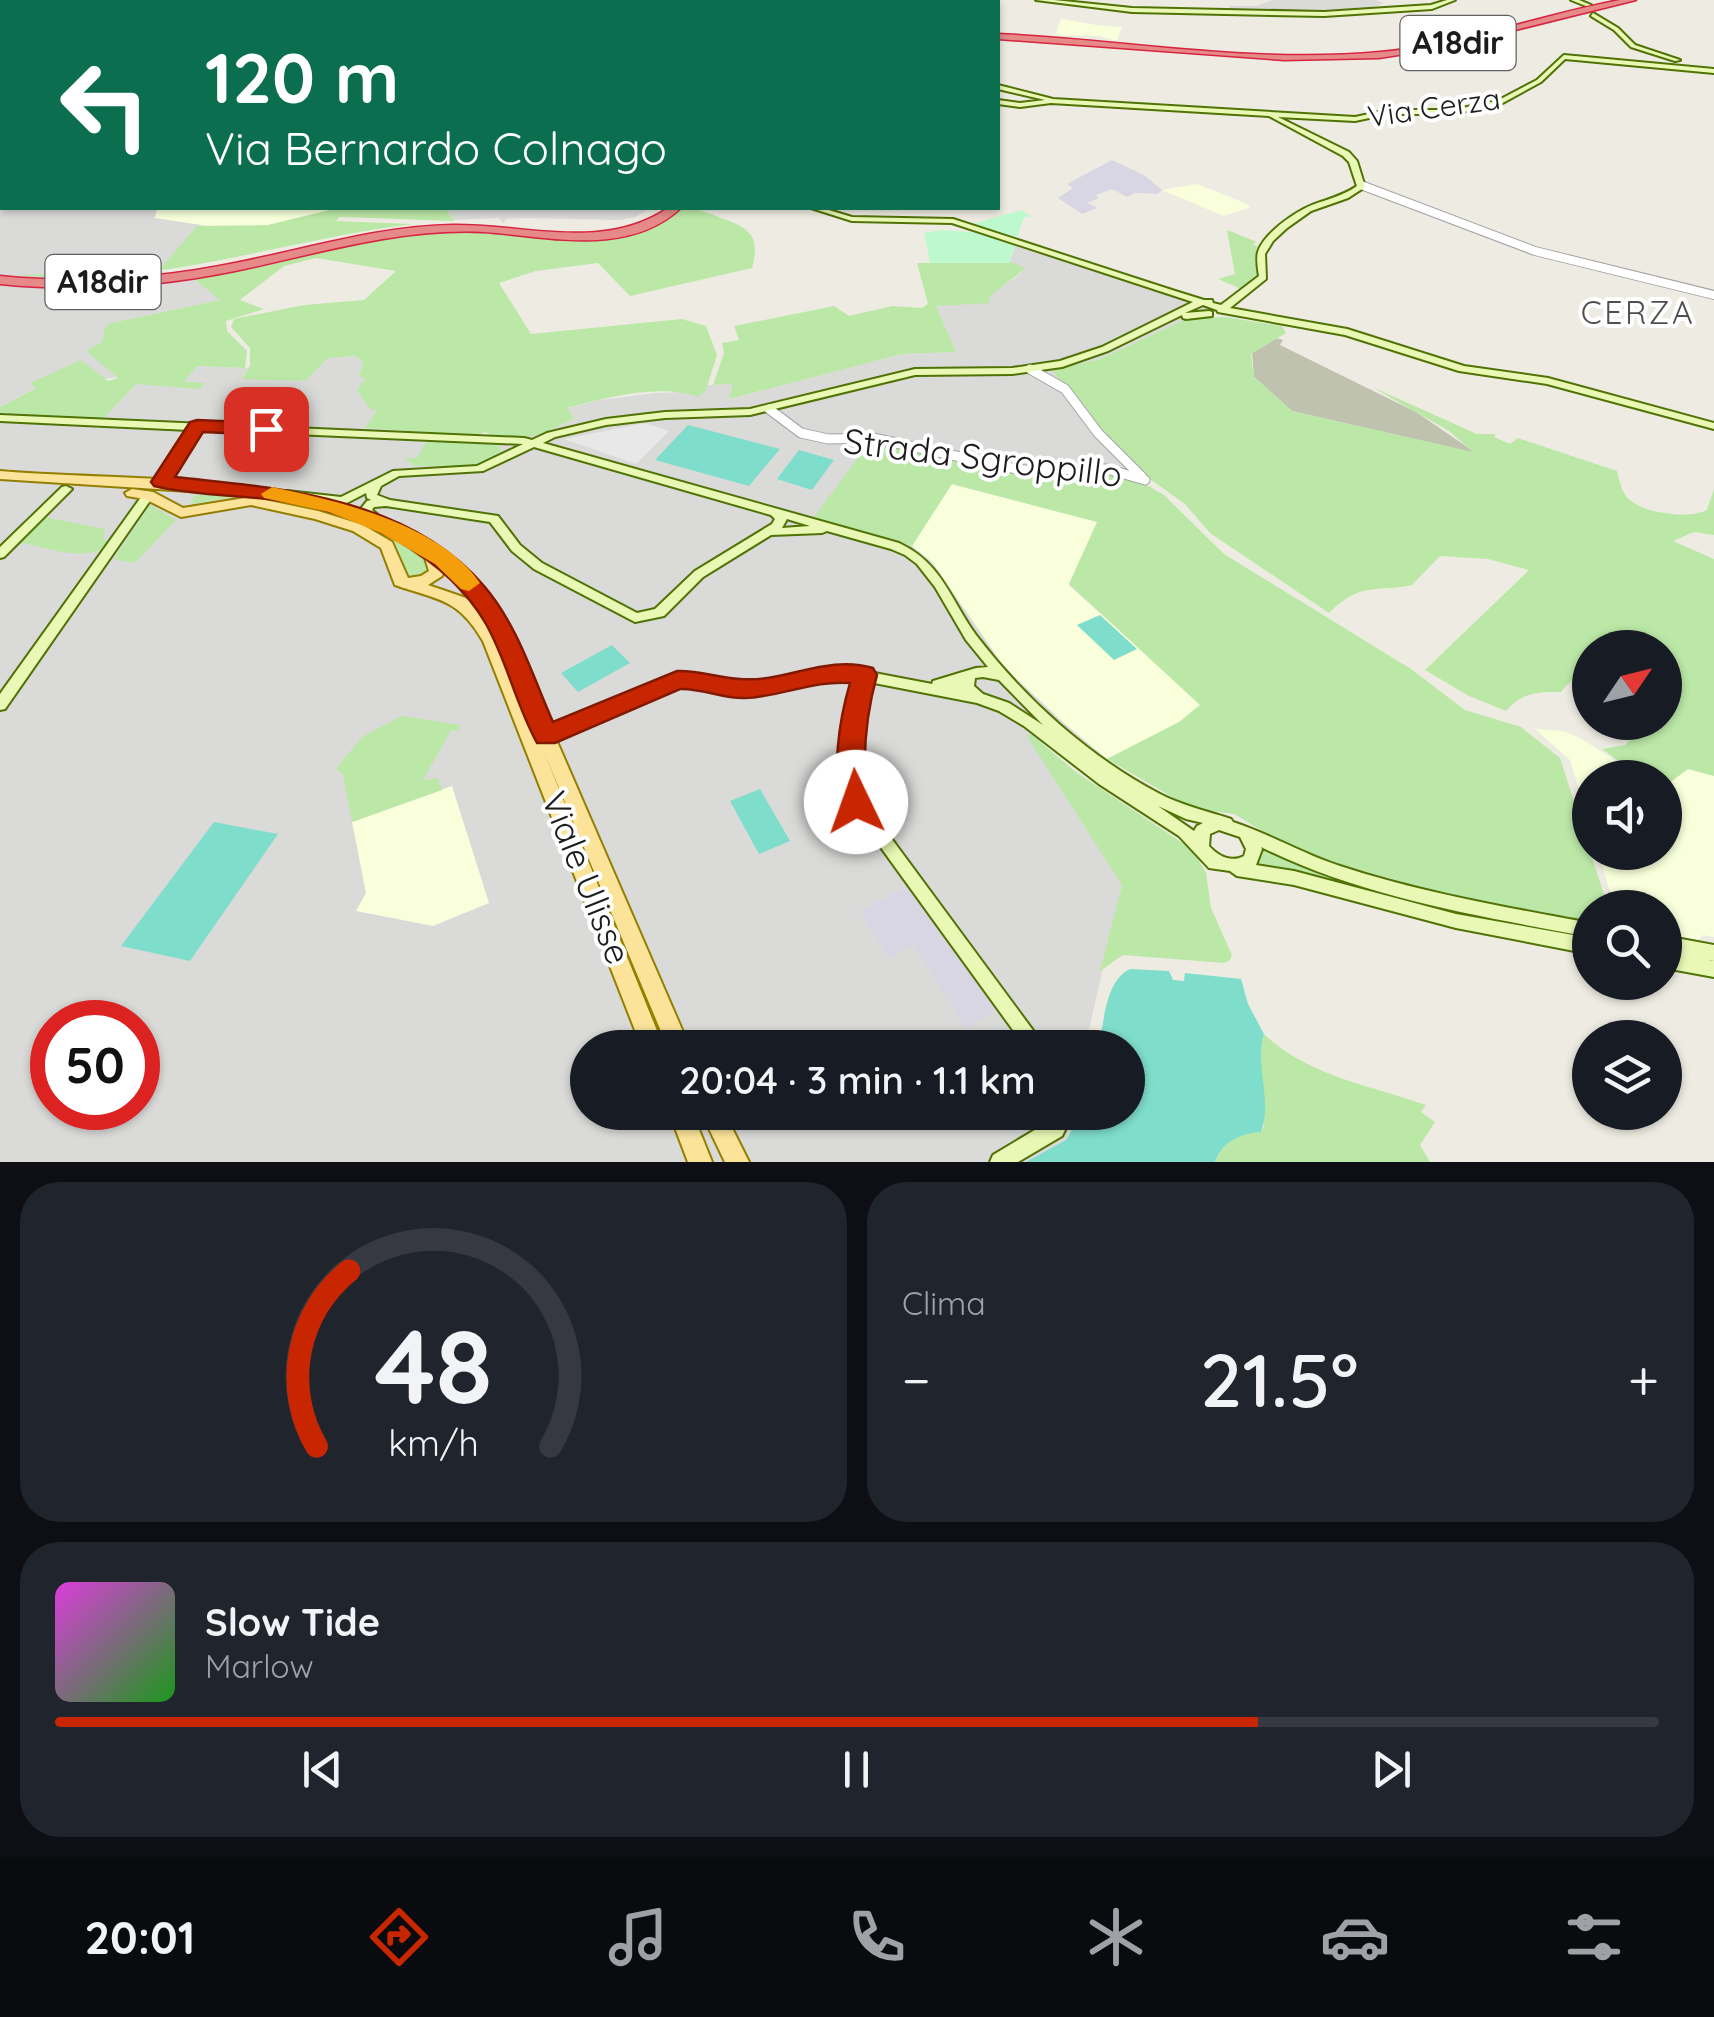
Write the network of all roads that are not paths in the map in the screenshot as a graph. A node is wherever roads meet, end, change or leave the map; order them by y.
1 (1039, 0) edge
2 (1450, 0) edge
3 (1576, 0) edge
4 (1619, 0) edge
5 (1632, 0) edge
6 (1587, 5) dead end
7 (1599, 10) dead end
8 (1000, 35) edge
9 (1000, 35) edge
10 (1684, 64) junction
11 (1714, 71) edge
12 (1000, 87) edge
13 (1026, 93) junction
14 (1000, 102) edge
15 (1072, 103) junction
16 (1023, 105) junction
17 (1270, 114) junction
18 (1361, 184) junction
19 (663, 210) edge
20 (672, 210) edge
21 (821, 210) edge
22 (0, 280) edge
23 (1172, 293) junction
24 (1714, 295) edge
25 (1196, 306) junction
26 (1219, 306) junction
27 (1269, 319) junction
28 (1168, 320) junction
29 (1030, 369) junction
30 (769, 409) junction
31 (0, 418) edge
32 (592, 425) junction
33 (197, 426) junction
34 (1714, 426) edge
35 (533, 442) junction
36 (555, 450) junction
37 (0, 475) edge
38 (0, 482) edge
39 (376, 484) junction
40 (176, 486) junction
41 (210, 487) junction
42 (66, 489) junction
43 (287, 495) junction
44 (148, 496) junction
45 (388, 502) junction
46 (230, 503) junction
47 (776, 513) junction
48 (388, 528) junction
49 (765, 535) junction
50 (855, 535) junction
51 (427, 549) junction
52 (0, 554) edge
53 (400, 581) junction
54 (970, 636) junction
55 (864, 675) junction
56 (970, 675) junction
57 (1004, 679) junction
58 (926, 686) junction
59 (982, 699) junction
60 (0, 705) edge
61 (546, 736) junction
62 (1232, 825) junction
63 (1201, 849) junction
64 (1230, 868) junction
65 (1572, 927) edge
66 (1572, 943) edge
67 (1682, 947) edge
68 (1714, 953) edge
69 (1682, 963) edge
70 (1714, 968) edge
71 (646, 1030) edge
72 (671, 1030) edge
73 (1023, 1030) edge
74 (687, 1130) edge
75 (721, 1130) edge
76 (1053, 1130) edge
77 (700, 1162) edge
78 (737, 1162) edge
79 (1000, 1162) edge

1 - 2 main road
3 - 6 main road
4 - 8 highway, A18dir
5 - 9 highway, A18dir
7 - 10 main road
10 - 11 main road
10 - 17 main road, Via Cerza
12 - 13 main road
13 - 15 main road
13 - 16 main road
14 - 16 main road
15 - 16 main road
15 - 17 main road, Via Cerza
17 - 18 main road
18 - 24 street
18 - 26 main road
19 - 22 highway, A18dir
20 - 22 highway, A18dir
21 - 23 main road
23 - 25 main road
23 - 26 main road
25 - 26 main road
25 - 28 main road
26 - 27 main road
26 - 27 main road
26 - 28 main road
27 - 34 main road
28 - 29 main road
29 - 30 main road
29 - 30 street, Strada Sgroppillo
30 - 32 main road
31 - 33 main road
32 - 35 main road
32 - 36 main road
33 - 35 main road
33 - 40 main road
35 - 36 main road
35 - 39 main road
36 - 47 main road
37 - 40 main road, Viale Ulisse
38 - 42 main road
39 - 43 main road
39 - 45 main road
40 - 41 main road, Viale Ulisse
41 - 43 main road, Viale Ulisse
41 - 46 main road
42 - 44 main road
42 - 52 main road
43 - 48 main road, Viale Ulisse
44 - 46 main road
44 - 60 main road
45 - 48 main road
45 - 49 main road
46 - 53 main road
47 - 49 main road
47 - 50 main road
48 - 51 main road, Viale Ulisse
49 - 50 main road
50 - 54 main road
51 - 53 main road
51 - 61 main road, Viale Ulisse
53 - 71 main road, Viale Ulisse
54 - 56 main road
54 - 57 main road
55 - 58 main road
55 - 61 main road
55 - 73 main road
56 - 57 main road
56 - 58 main road
56 - 59 main road
57 - 59 main road
57 - 62 main road
58 - 59 main road
59 - 63 main road
61 - 72 main road, Viale Ulisse
62 - 63 main road
62 - 64 main road
62 - 65 main road
63 - 64 main road
64 - 66 main road
67 - 68 main road
69 - 70 main road
74 - 77 main road
75 - 78 main road
76 - 79 main road

